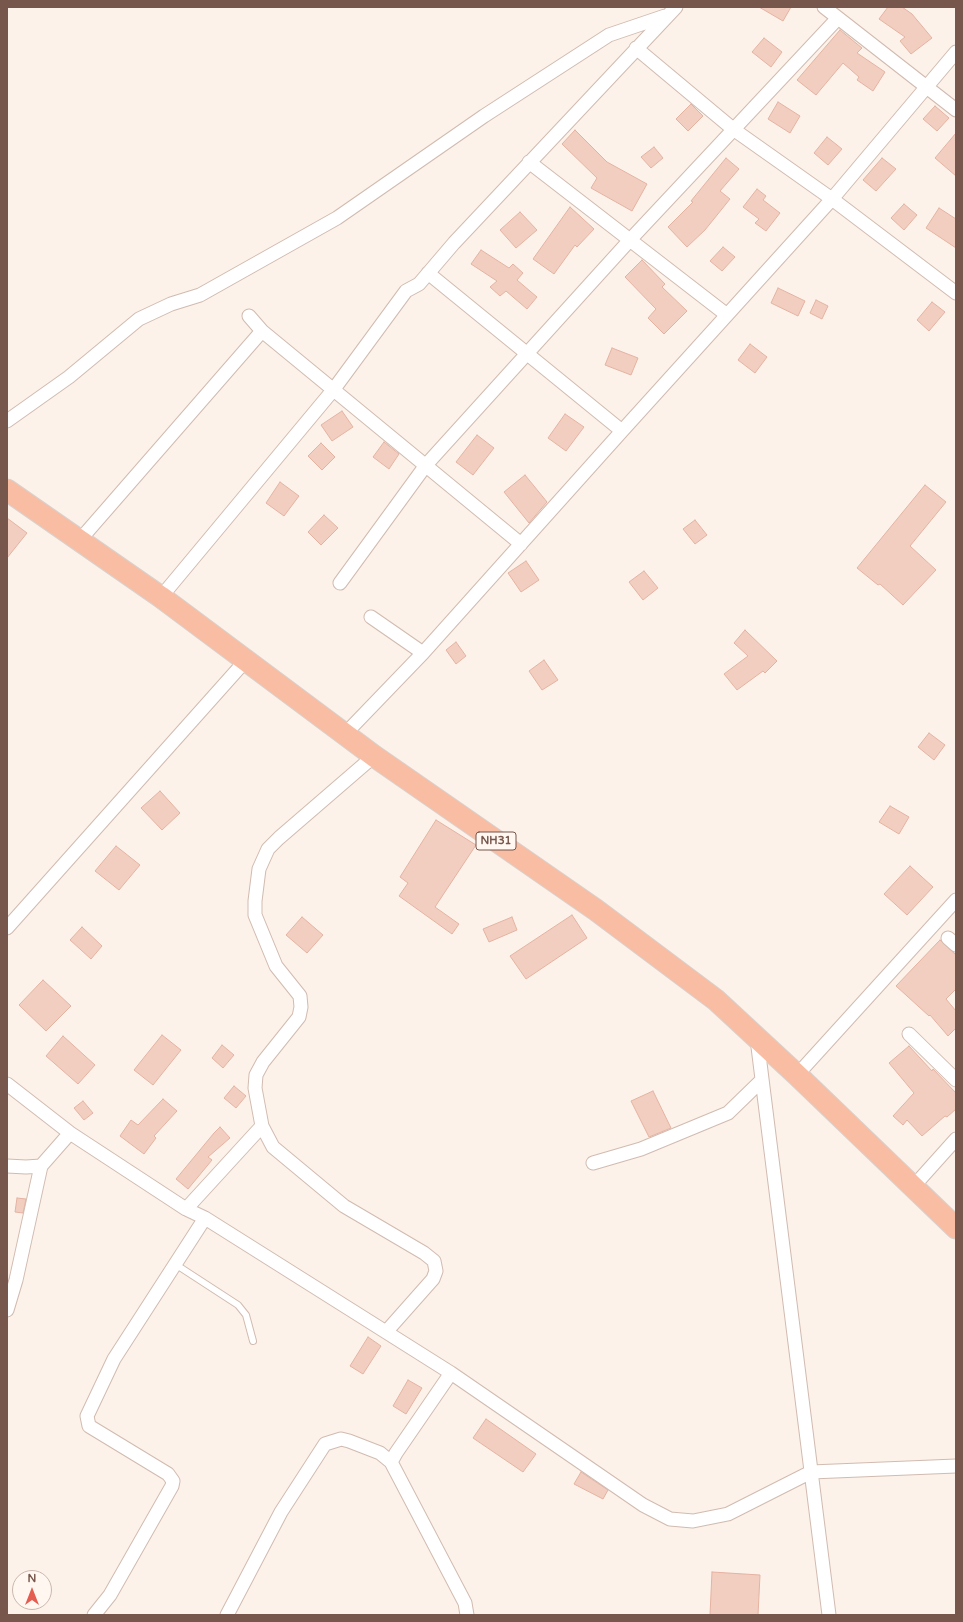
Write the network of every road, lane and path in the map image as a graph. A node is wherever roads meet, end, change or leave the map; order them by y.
1 (824, 7) edge
2 (671, 11) edge
3 (838, 18) junction
4 (636, 48) junction
5 (956, 52) edge
6 (926, 88) junction
7 (956, 110) edge
8 (733, 129) junction
9 (529, 162) junction
10 (832, 199) junction
11 (630, 241) junction
12 (428, 272) junction
13 (956, 293) edge
14 (727, 315) junction
15 (249, 316) dead end
16 (262, 331) junction
17 (527, 352) junction
18 (334, 389) junction
19 (7, 421) edge
20 (622, 431) junction
21 (426, 465) junction
22 (7, 490) edge
23 (79, 541) junction
24 (521, 544) junction
25 (340, 583) dead end
26 (161, 597) junction
27 (371, 617) dead end
28 (423, 653) junction
29 (247, 659) junction
30 (345, 734) junction
31 (374, 756) junction
32 (956, 900) edge
33 (7, 928) edge
34 (909, 1034) dead end
35 (756, 1039) junction
36 (797, 1075) junction
37 (762, 1080) junction
38 (956, 1080) edge
39 (7, 1084) edge
40 (262, 1126) junction
41 (70, 1132) junction
42 (956, 1140) edge
43 (593, 1163) dead end
44 (7, 1166) edge
45 (41, 1166) junction
46 (913, 1187) junction
47 (186, 1209) junction
48 (205, 1218) junction
49 (956, 1228) edge
50 (175, 1264) junction
51 (7, 1310) edge
52 (386, 1332) junction
53 (253, 1341) dead end
54 (451, 1373) junction
55 (391, 1462) junction
56 (956, 1466) edge
57 (810, 1472) junction
58 (94, 1615) edge
59 (227, 1615) edge
60 (467, 1615) edge
61 (829, 1615) edge

1 - 3 street
2 - 4 street
2 - 19 street
3 - 6 street
3 - 8 street
4 - 8 street
4 - 9 street
5 - 6 street
6 - 7 street
6 - 10 street
8 - 10 street
8 - 11 street
9 - 11 street
9 - 12 street
10 - 13 street
10 - 14 street
11 - 14 street
11 - 17 street
12 - 17 street
12 - 18 street
14 - 20 street
15 - 16 street
16 - 18 street
16 - 23 street
17 - 20 street
17 - 21 street
18 - 21 street
18 - 26 street
20 - 24 street
21 - 24 street
21 - 25 street
22 - 23 highway, NH31
23 - 26 highway, NH31
24 - 28 street
26 - 29 highway, NH31
27 - 28 street
28 - 30 street
29 - 30 highway, NH31
29 - 33 street
30 - 31 highway, NH31
31 - 35 highway, NH31
31 - 40 street
32 - 36 street
34 - 38 street
35 - 36 highway, NH31
35 - 37 street
36 - 46 highway, NH31
37 - 43 street
37 - 57 street
39 - 41 street
40 - 47 street
40 - 52 street
41 - 45 street
41 - 47 street
42 - 46 street
44 - 45 street
45 - 51 street
46 - 49 highway, NH31
47 - 48 street
48 - 50 street
48 - 52 street
50 - 53 lane
50 - 58 street
52 - 54 street
54 - 55 street
54 - 57 street
55 - 59 street
55 - 60 street
56 - 57 street
57 - 61 street

